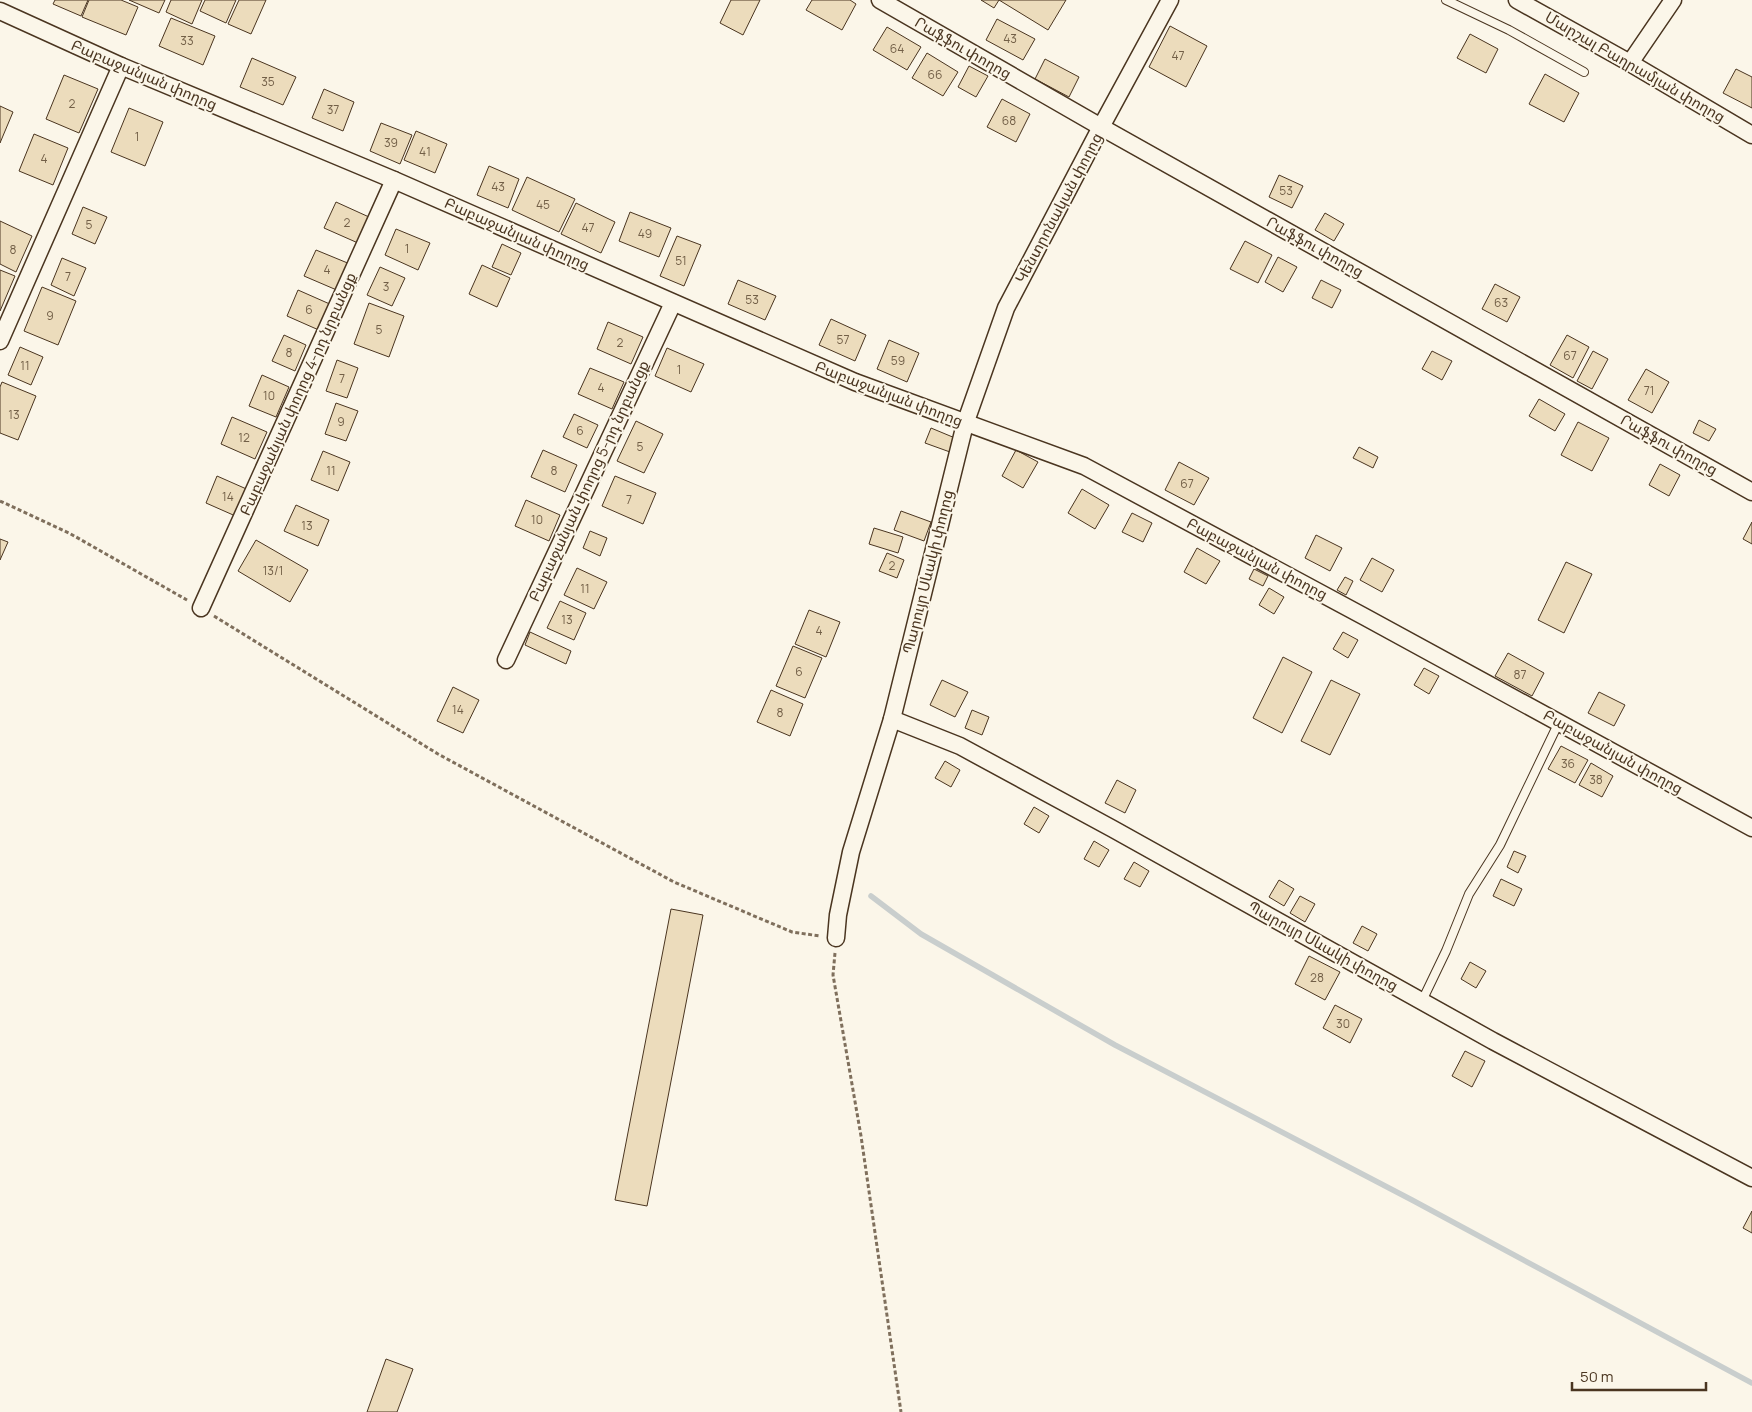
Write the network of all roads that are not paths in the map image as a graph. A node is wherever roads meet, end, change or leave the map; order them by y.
1 (880, 0) edge
2 (1170, 0) edge
3 (1446, 0) edge
4 (1517, 0) edge
5 (1673, 0) edge
6 (0, 11) edge
7 (1630, 63) junction
8 (121, 66) junction
9 (1584, 72) dead end
10 (1101, 127) junction
11 (1752, 135) edge
12 (394, 180) junction
13 (673, 303) junction
14 (0, 341) edge
15 (965, 424) junction
16 (1752, 492) edge
17 (202, 608) road end
18 (506, 660) dead end
19 (892, 720) junction
20 (1559, 722) junction
21 (1752, 828) edge
22 (836, 938) road end
23 (1422, 1001) junction
24 (1752, 1178) edge

1 - 10 street, Րաֆֆու փողոց
2 - 10 street, Կենտրոնական փողոց
3 - 9 lane
4 - 7 street, Մարշալ Բաղրամյան փողոց
5 - 7 street
6 - 8 street, Բաբաջանյան փողոց
7 - 11 street, Մարշալ Բաղրամյան փողոց
8 - 12 street, Բաբաջանյան փողոց
8 - 14 street
10 - 15 street, Կենտրոնական փողոց
10 - 16 street, Րաֆֆու փողոց
12 - 13 street, Բաբաջանյան փողոց
12 - 17 street, Բաբաջանյան փողոց 4-րդ նրբանցք
13 - 15 street, Բաբաջանյան փողոց
13 - 18 street, Բաբաջանյան փողոց 5-րդ նրբանցք
15 - 19 street, Պարույր Սևակի փողոց
15 - 20 street, Բաբաջանյան փողոց
19 - 22 street, Պարույր Սևակի փողոց
19 - 23 street, Պարույր Սևակի փողոց
20 - 21 street, Բաբաջանյան փողոց
20 - 23 lane
23 - 24 street, Պարույր Սևակի փողոց

